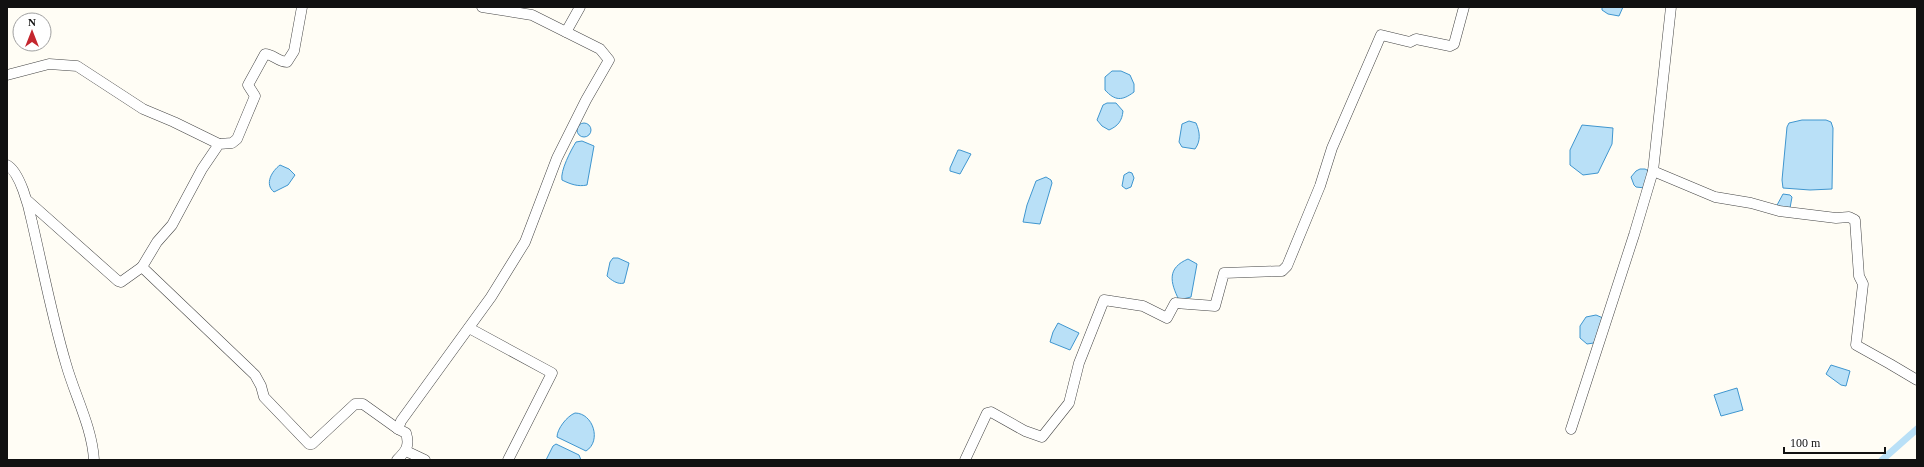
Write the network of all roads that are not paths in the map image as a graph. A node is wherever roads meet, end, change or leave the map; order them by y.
1 (302, 7) edge
2 (482, 7) edge
3 (580, 7) edge
4 (1464, 7) edge
5 (1671, 7) edge
6 (566, 32) junction
7 (7, 75) edge
8 (219, 144) junction
9 (8, 163) edge
10 (1653, 171) junction
11 (28, 201) junction
12 (142, 267) junction
13 (469, 328) junction
14 (1917, 380) edge
15 (398, 429) junction
16 (1571, 429) dead end
17 (406, 451) junction
18 (94, 460) edge
19 (397, 460) edge
20 (425, 460) edge
21 (508, 460) edge
22 (965, 460) edge

1 - 8 street
2 - 6 street
3 - 6 street
4 - 22 street
5 - 10 street
6 - 13 street
7 - 8 street
8 - 12 street
9 - 11 street
10 - 14 street
10 - 16 street
11 - 12 street
11 - 18 street
12 - 15 street
13 - 15 street
13 - 21 street
15 - 17 street
17 - 19 street
17 - 20 street

